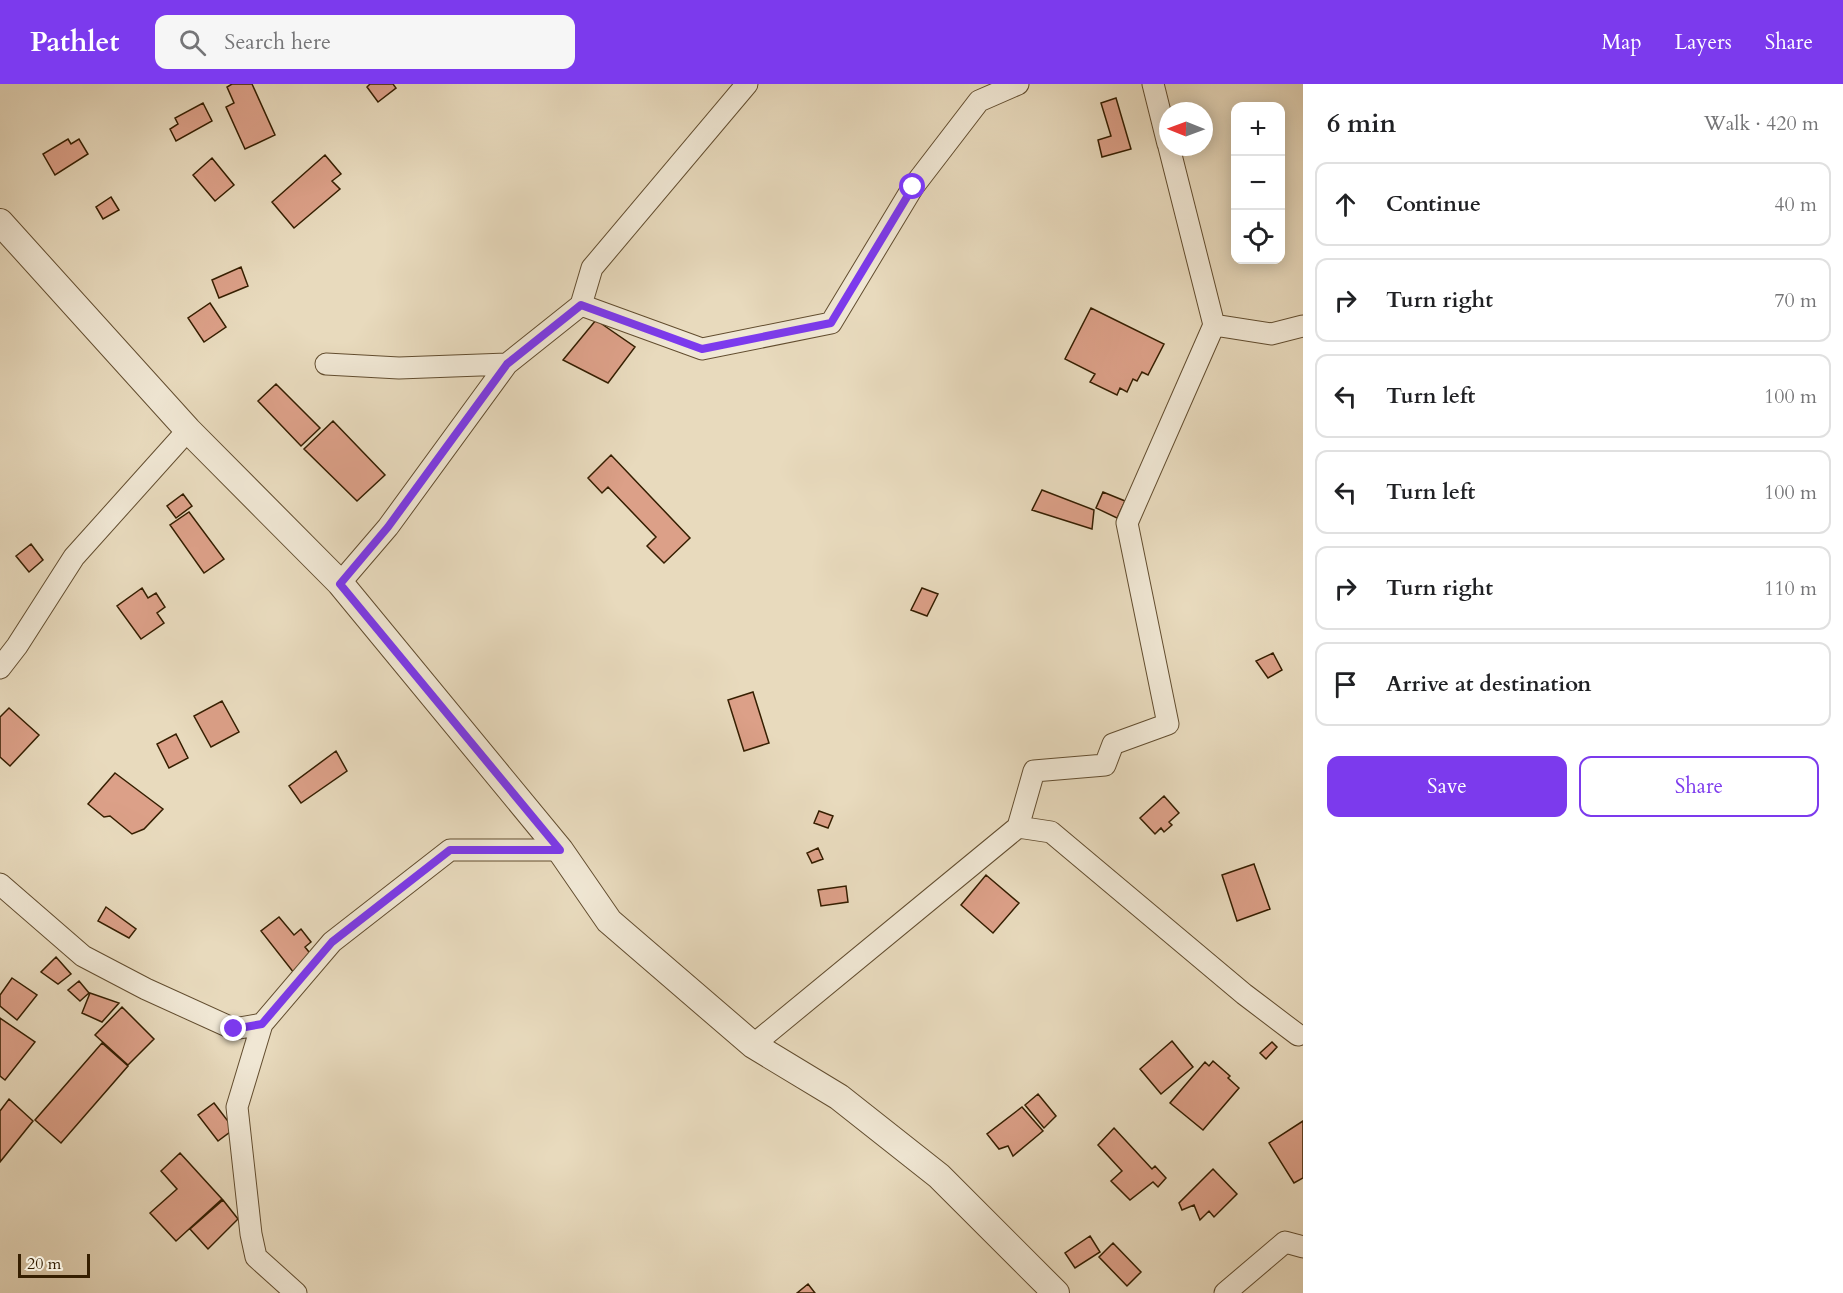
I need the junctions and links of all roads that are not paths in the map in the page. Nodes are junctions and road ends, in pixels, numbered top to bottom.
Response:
1 (747, 84) edge
2 (1018, 84) edge
3 (1153, 84) edge
4 (1159, 108) edge
5 (1171, 156) edge
6 (0, 222) edge
7 (581, 305) junction
8 (1214, 324) junction
9 (1303, 326) edge
10 (326, 364) dead end
11 (507, 364) junction
12 (188, 430) junction
13 (340, 584) junction
14 (0, 668) edge
15 (1018, 827) junction
16 (560, 850) junction
17 (0, 884) edge
18 (262, 1024) junction
19 (1298, 1035) dead end
20 (753, 1045) junction
21 (1303, 1247) edge
22 (296, 1293) edge
23 (1056, 1293) edge
24 (1225, 1293) edge

1 - 7 street
2 - 7 street
3 - 4 street
5 - 8 street
6 - 12 street
7 - 11 street
8 - 9 street
8 - 15 street
10 - 11 street
11 - 13 street
12 - 13 street
12 - 14 street
13 - 16 street
15 - 19 street
15 - 20 street
16 - 18 street
16 - 20 street
17 - 18 street
18 - 22 street
20 - 23 street
21 - 24 street

